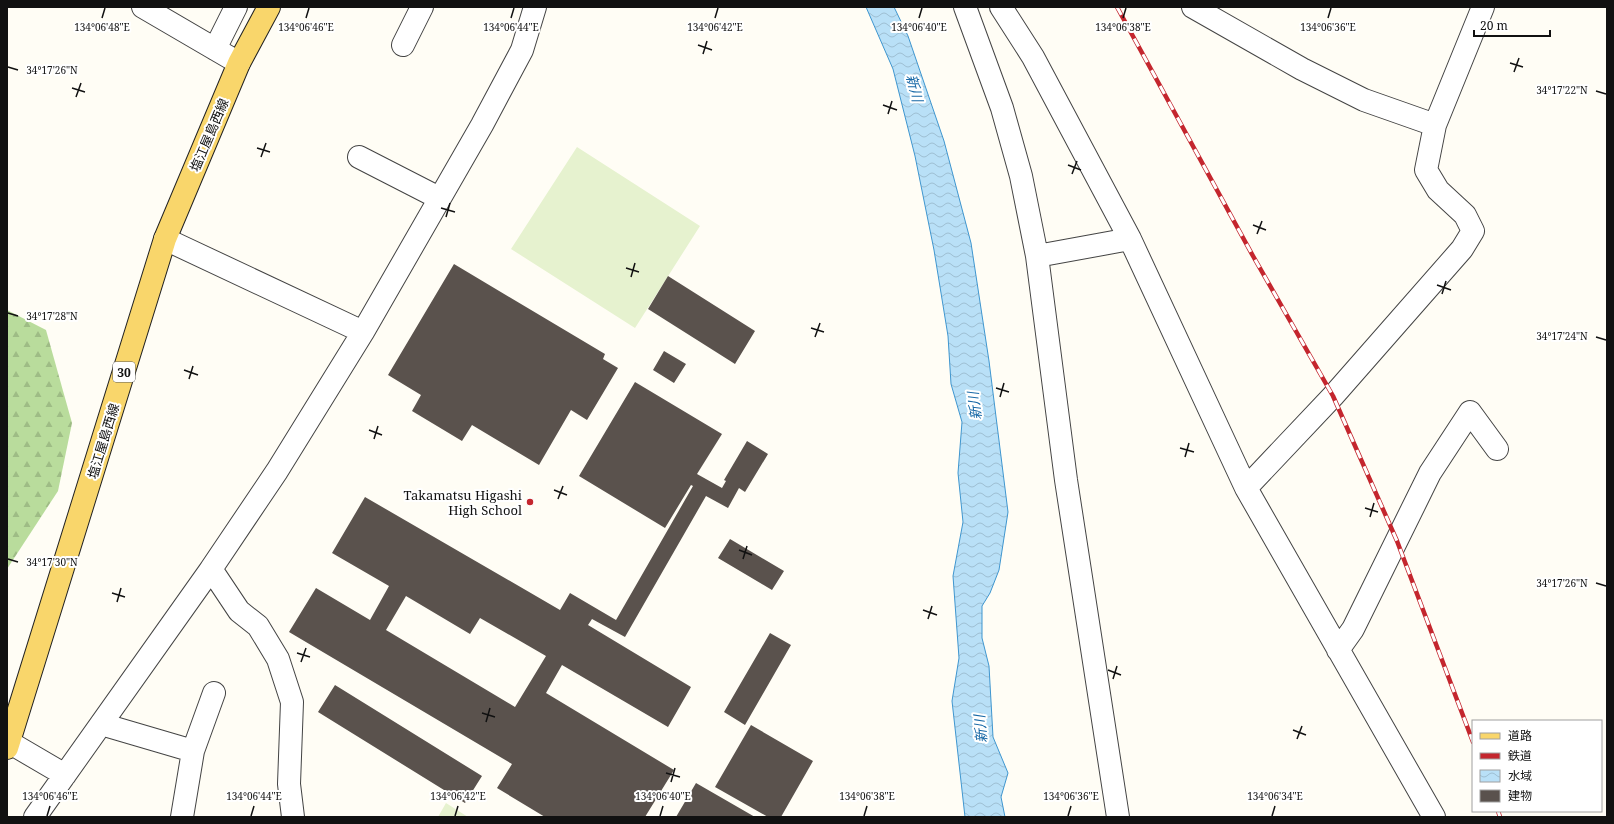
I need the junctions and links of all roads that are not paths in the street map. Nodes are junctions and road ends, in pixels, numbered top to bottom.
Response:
1 (143, 7) edge
2 (236, 7) edge
3 (269, 7) edge
4 (422, 7) edge
5 (535, 7) edge
6 (965, 7) edge
7 (1001, 7) edge
8 (1193, 7) edge
9 (1483, 7) edge
10 (403, 45) dead end
11 (215, 49) junction
12 (239, 63) junction
13 (1435, 125) junction
14 (359, 157) dead end
15 (439, 198) junction
16 (166, 239) junction
17 (1130, 239) junction
18 (1037, 256) junction
19 (363, 332) junction
20 (1497, 448) dead end
21 (1246, 488) junction
22 (211, 569) junction
23 (1338, 650) junction
24 (214, 693) dead end
25 (101, 724) junction
26 (8, 744) edge
27 (193, 751) junction
28 (65, 775) junction
29 (38, 816) edge
30 (182, 817) edge
31 (293, 817) edge
32 (1118, 817) edge
33 (1434, 817) edge

1 - 11 street
2 - 11 street
3 - 12 main road, 塩江屋島西線 / 30
4 - 10 street
5 - 15 street
6 - 18 street
7 - 17 street
8 - 13 street
9 - 13 street
11 - 12 street
12 - 16 main road, 塩江屋島西線 / 30
13 - 21 street
14 - 15 street
15 - 19 street
16 - 19 street
16 - 26 main road, 塩江屋島西線 / 30
17 - 18 street
17 - 21 street
18 - 32 street
19 - 22 street
20 - 23 street
21 - 23 street
22 - 25 street
22 - 31 street
23 - 33 street
24 - 27 street
25 - 27 street
25 - 28 street
26 - 28 street
27 - 30 street
28 - 29 street

